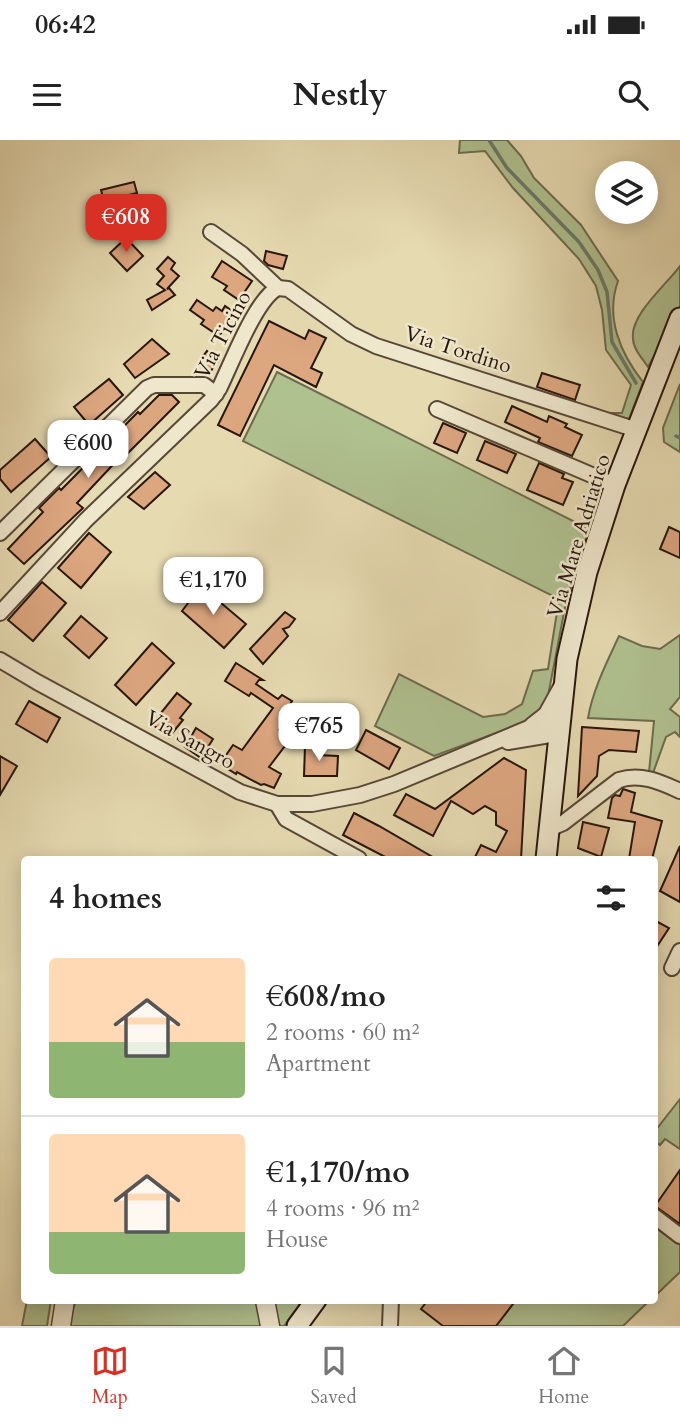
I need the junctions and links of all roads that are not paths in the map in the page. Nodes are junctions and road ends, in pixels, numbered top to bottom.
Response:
1 (211, 232) dead end
2 (278, 288) junction
3 (680, 318) edge
4 (216, 394) junction
5 (437, 410) dead end
6 (637, 430) junction
7 (615, 485) junction
8 (0, 533) edge
9 (0, 613) edge
10 (0, 660) edge
11 (565, 678) junction
12 (560, 724) junction
13 (529, 733) junction
14 (555, 770) junction
15 (680, 791) edge
16 (277, 804) junction
17 (549, 829) junction
18 (354, 856) edge
19 (545, 856) edge
20 (680, 951) edge
21 (672, 968) dead end
22 (658, 1219) edge
23 (680, 1237) edge
24 (64, 1304) edge
25 (266, 1304) edge
26 (313, 1304) edge
27 (391, 1304) edge
28 (61, 1326) edge
29 (270, 1326) edge
30 (297, 1326) edge
31 (390, 1326) edge

1 - 2 street, Via Tordino
2 - 4 street, Via Ticino
2 - 6 street, Via Tordino
3 - 6 main road, Via Mare Adriatico
4 - 8 street
4 - 9 street, Via Ticino
5 - 7 street
6 - 7 main road, Via Mare Adriatico
7 - 11 main road, Via Mare Adriatico
10 - 16 street, Via Sangro
11 - 12 main road, Via Mare Adriatico
11 - 13 street, Via Sangro
12 - 13 street, Via Sangro
12 - 14 main road, Via Mare Adriatico
13 - 14 street
13 - 16 street, Via Sangro
14 - 17 main road, Via Mare Adriatico
15 - 17 street
16 - 18 street
17 - 19 main road, Via Mare Adriatico
20 - 21 street
22 - 23 street
24 - 28 street
25 - 29 street
26 - 30 main road
27 - 31 street

